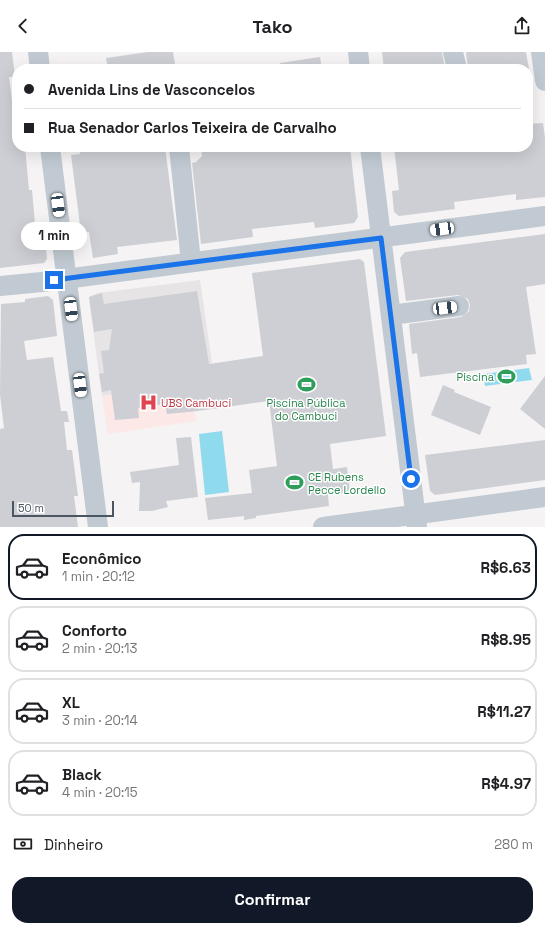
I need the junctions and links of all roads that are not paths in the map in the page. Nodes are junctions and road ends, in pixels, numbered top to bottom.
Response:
1 (38, 52) edge
2 (358, 52) edge
3 (453, 52) edge
4 (541, 52) edge
5 (39, 64) edge
6 (359, 64) edge
7 (455, 64) edge
8 (545, 81) edge
9 (51, 152) edge
10 (180, 152) edge
11 (371, 152) edge
12 (545, 216) edge
13 (381, 238) junction
14 (191, 262) junction
15 (67, 278) junction
16 (0, 286) edge
17 (459, 306) dead end
18 (391, 315) junction
19 (545, 500) edge
20 (417, 521) edge
21 (98, 527) edge
22 (323, 527) edge

1 - 5 street
2 - 6 street
3 - 7 street
4 - 8 street
9 - 15 street
10 - 14 street
11 - 13 street
12 - 13 street
13 - 14 street
13 - 18 street
14 - 15 street
15 - 16 street
15 - 21 street
17 - 18 street
18 - 20 street
19 - 20 street
20 - 22 street

